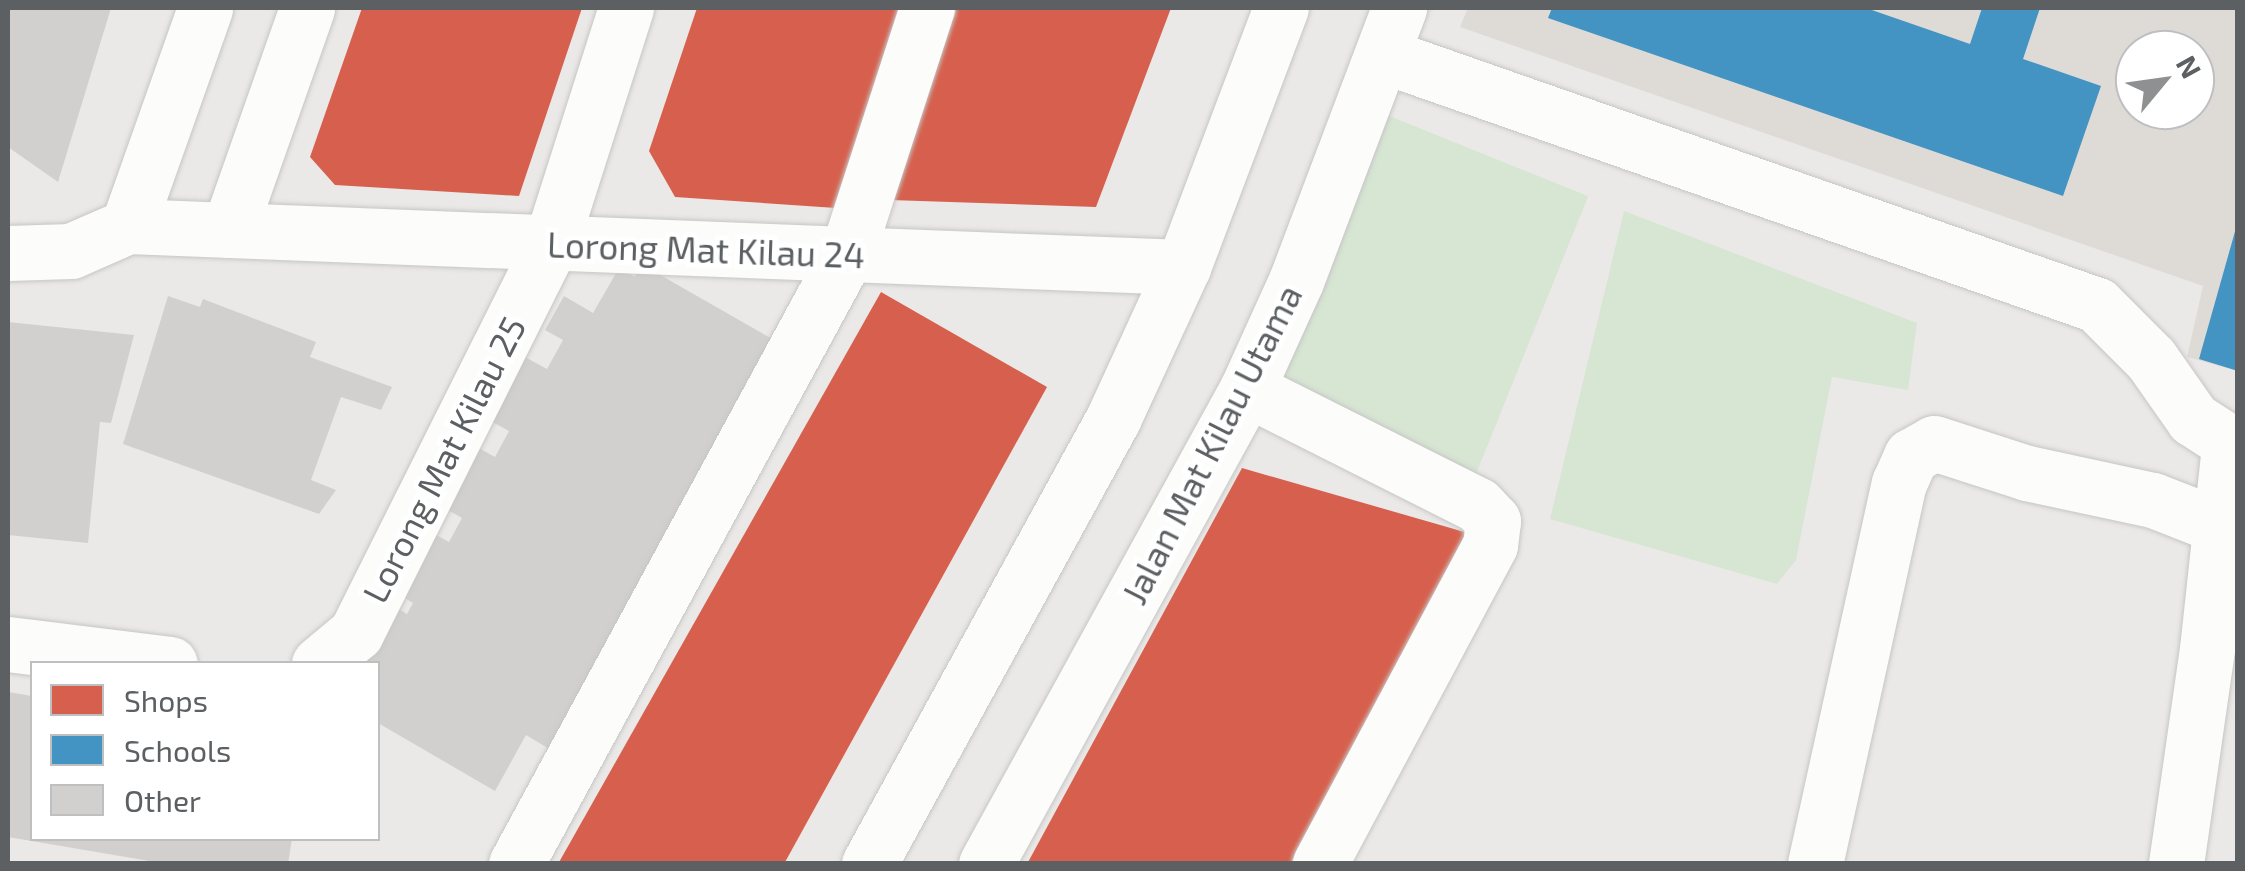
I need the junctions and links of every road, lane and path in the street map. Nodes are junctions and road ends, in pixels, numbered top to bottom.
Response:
1 (204, 8) edge
2 (307, 8) edge
3 (626, 8) edge
4 (927, 8) edge
5 (1281, 8) edge
6 (1390, 31) edge
7 (128, 226) junction
8 (229, 230) junction
9 (551, 243) junction
10 (8, 253) edge
11 (847, 254) junction
12 (1182, 267) junction
13 (1247, 389) junction
14 (2233, 447) edge
15 (2217, 525) junction
16 (8, 644) edge
17 (146, 661) edge
18 (323, 661) edge
19 (516, 864) edge
20 (869, 864) edge
21 (986, 864) edge
22 (1320, 864) edge
23 (1815, 864) edge
24 (2176, 864) edge

1 - 7 street
2 - 8 street
3 - 9 street, Lorong Mat Kilau 25
4 - 11 street
5 - 12 street
6 - 13 street, Jalan Mat Kilau Utama
6 - 14 street
7 - 8 street, Lorong Mat Kilau 24
7 - 10 street
8 - 9 street, Lorong Mat Kilau 24
9 - 11 street, Lorong Mat Kilau 24
9 - 18 street, Lorong Mat Kilau 25
11 - 12 street, Lorong Mat Kilau 24
11 - 19 street
12 - 20 street
13 - 21 street, Jalan Mat Kilau Utama
13 - 22 street
14 - 15 street
15 - 23 street
15 - 24 street
16 - 17 street

